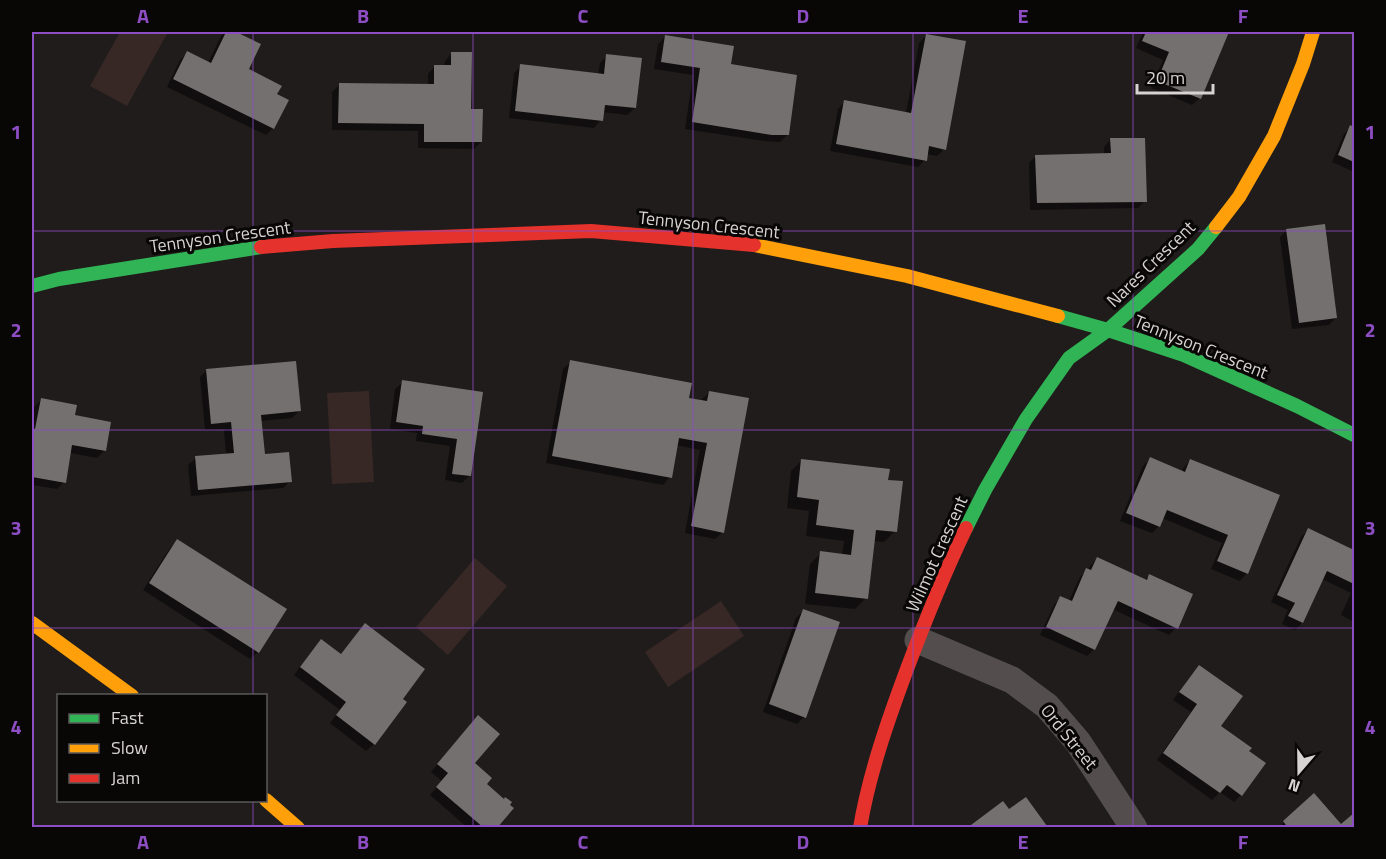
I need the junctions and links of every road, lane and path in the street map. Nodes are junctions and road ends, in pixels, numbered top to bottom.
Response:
1 (1313, 32) edge
2 (32, 271) edge
3 (59, 279) junction
4 (32, 286) edge
5 (1108, 330) junction
6 (1354, 435) edge
7 (32, 623) edge
8 (918, 640) junction
9 (129, 694) edge
10 (267, 801) edge
11 (298, 828) edge
12 (860, 828) edge
13 (1134, 828) edge

1 - 5 street, Nares Crescent
2 - 3 street
3 - 4 street, Tennyson Crescent
3 - 5 street, Tennyson Crescent
5 - 6 street, Tennyson Crescent
5 - 8 street, Wilmot Crescent
7 - 9 street
8 - 12 street, Wilmot Crescent
8 - 13 street, Ord Street
10 - 11 street

